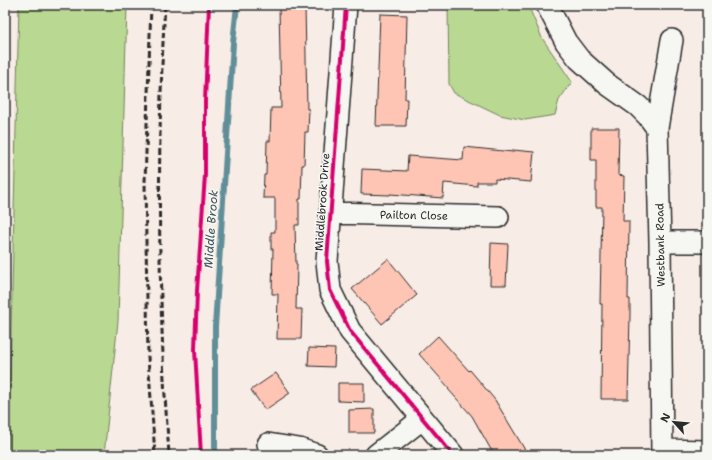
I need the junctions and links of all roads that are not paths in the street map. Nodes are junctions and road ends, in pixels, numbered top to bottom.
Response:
1 (346, 5) edge
2 (547, 5) edge
3 (672, 40) dead end
4 (657, 128) junction
5 (330, 213) junction
6 (498, 217) dead end
7 (660, 242) junction
8 (707, 242) edge
9 (422, 419) junction
10 (268, 444) dead end
11 (307, 445) edge
12 (707, 451) edge
13 (662, 453) edge
14 (376, 455) edge
15 (452, 455) edge

1 - 5 street, Middlebrook Drive
2 - 4 street
3 - 4 street, Westbank Road
4 - 7 street, Westbank Road
5 - 6 street, Pailton Close
5 - 9 street, Middlebrook Drive
7 - 8 street
7 - 13 street, Westbank Road
9 - 14 street
9 - 15 street, Middlebrook Drive
10 - 11 street
12 - 13 street

